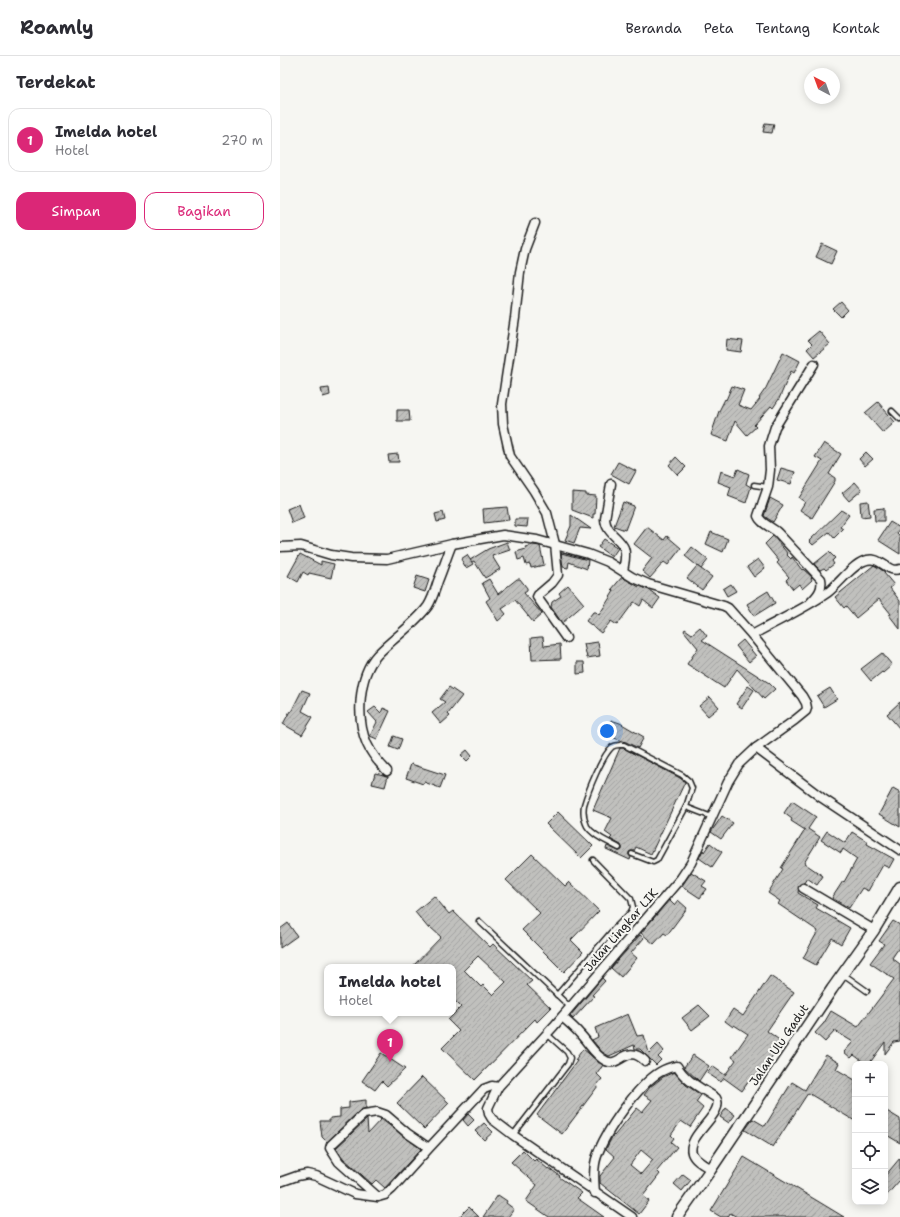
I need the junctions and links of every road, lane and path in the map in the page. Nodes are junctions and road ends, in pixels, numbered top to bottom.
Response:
1 (535, 223) dead end
2 (814, 364) dead end
3 (892, 411) dead end
4 (900, 419) edge
5 (611, 484) dead end
6 (754, 485) dead end
7 (768, 487) junction
8 (452, 544) junction
9 (555, 544) junction
10 (280, 547) edge
11 (900, 569) edge
12 (623, 571) junction
13 (811, 602) junction
14 (752, 635) junction
15 (566, 638) dead end
16 (756, 748) junction
17 (387, 772) dead end
18 (686, 807) junction
19 (712, 817) junction
20 (620, 848) dead end
21 (900, 850) edge
22 (632, 854) dead end
23 (593, 860) dead end
24 (900, 887) edge
25 (803, 888) dead end
26 (479, 921) dead end
27 (874, 930) junction
28 (843, 974) junction
29 (866, 990) dead end
30 (557, 995) junction
31 (570, 1007) junction
32 (562, 1017) junction
33 (547, 1034) junction
34 (645, 1061) dead end
35 (498, 1087) junction
36 (513, 1135) junction
37 (428, 1148) junction
38 (711, 1169) junction
39 (280, 1182) edge
40 (595, 1192) junction
41 (378, 1197) junction
42 (632, 1217) edge
43 (677, 1217) edge

1 - 9 street
2 - 7 street
3 - 4 lane
5 - 12 street
6 - 7 lane
7 - 13 street
8 - 9 street
8 - 10 street
8 - 17 street
9 - 12 street
9 - 15 street
11 - 13 street
12 - 14 street
13 - 14 street
14 - 16 street, Jalan Lingkar LIK
16 - 19 street, Jalan Lingkar LIK
16 - 21 street
18 - 19 lane
18 - 20 lane
18 - 22 lane
19 - 31 street, Jalan Lingkar LIK
23 - 30 lane
24 - 27 street, Jalan Ulu Gadut
25 - 27 street
26 - 30 lane
27 - 28 street, Jalan Ulu Gadut
28 - 29 lane
28 - 38 street, Jalan Ulu Gadut
30 - 31 lane
31 - 32 street, Jalan Lingkar LIK
32 - 33 street, Jalan Lingkar LIK
32 - 34 street
33 - 35 street, Jalan Lingkar LIK
33 - 36 lane
35 - 36 street, Jalan Lingkar LIK
35 - 37 street
36 - 40 street, Jalan Lingkar LIK
37 - 41 street
37 - 41 street
38 - 40 street
38 - 43 street, Jalan Ulu Gadut
39 - 41 street
40 - 42 street, Jalan Lingkar LIK

